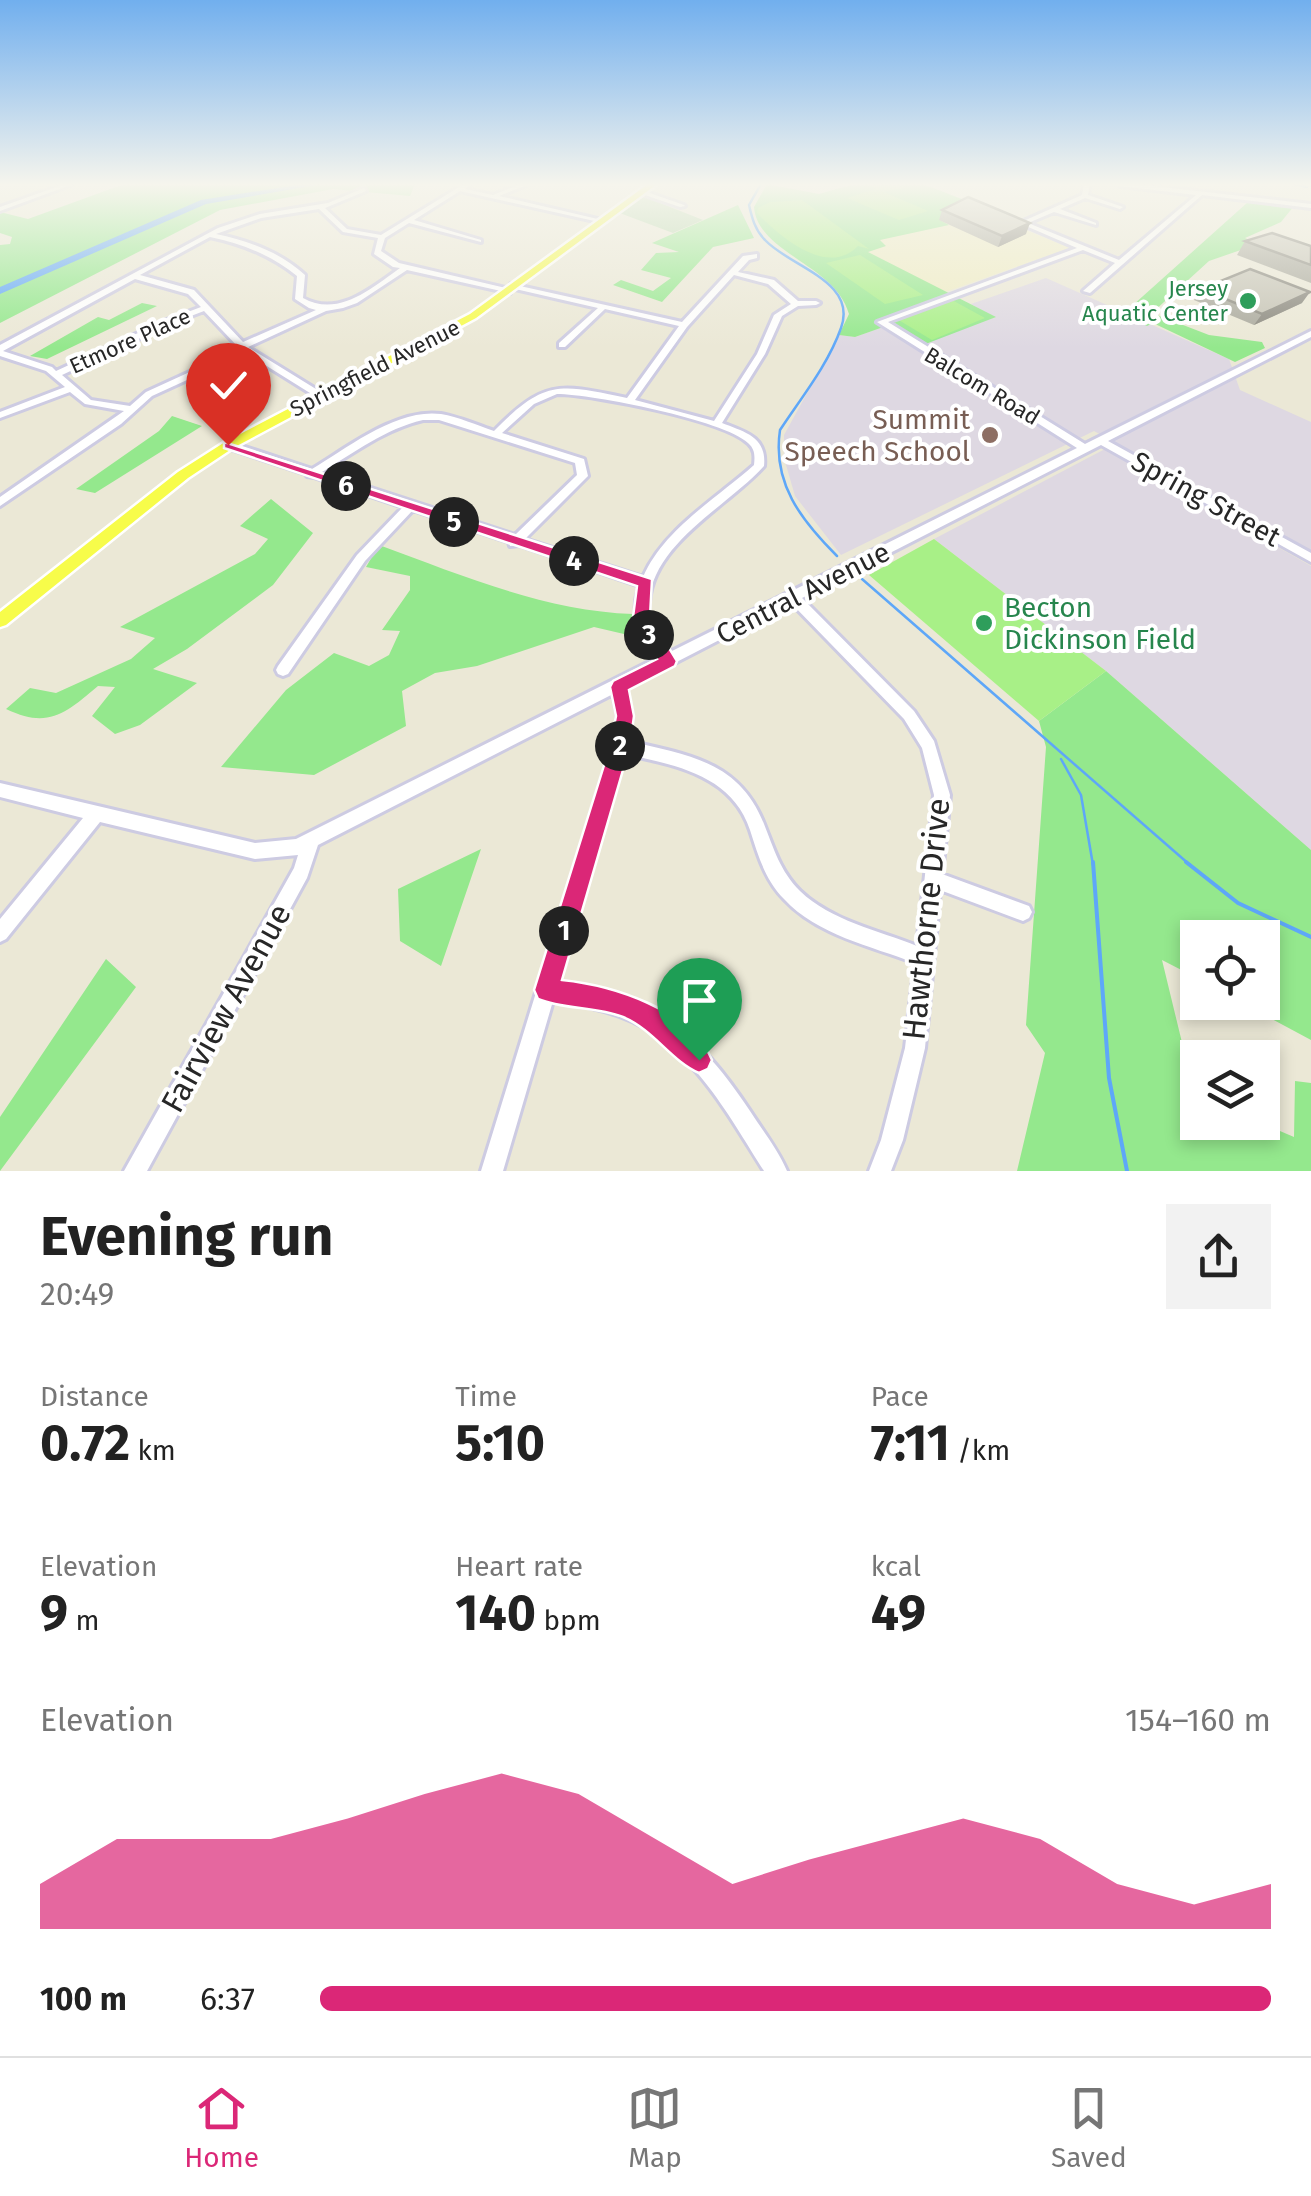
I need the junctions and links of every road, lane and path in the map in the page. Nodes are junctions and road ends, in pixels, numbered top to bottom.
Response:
1 (201, 239) edge
2 (222, 239) edge
3 (381, 239) edge
4 (471, 239) edge
5 (575, 239) edge
6 (1058, 239) edge
7 (1147, 239) edge
8 (479, 241) dead end
9 (1083, 248) junction
10 (754, 256) dead end
11 (1120, 262) junction
12 (405, 268) junction
13 (734, 273) junction
14 (133, 276) junction
15 (511, 288) junction
16 (1087, 290) dead end
17 (816, 303) dead end
18 (796, 304) junction
19 (204, 308) junction
20 (328, 308) junction
21 (602, 308) junction
22 (684, 325) junction
23 (1311, 334) edge
24 (562, 345) dead end
25 (244, 348) junction
26 (0, 351) edge
27 (56, 374) junction
28 (72, 388) junction
29 (321, 396) junction
30 (629, 402) junction
31 (130, 410) junction
32 (0, 415) edge
33 (716, 425) junction
34 (496, 434) junction
35 (1102, 441) junction
36 (228, 445) junction
37 (1086, 449) junction
38 (311, 474) junction
39 (0, 502) edge
40 (409, 507) junction
41 (514, 542) junction
42 (1311, 558) edge
43 (646, 583) junction
44 (794, 597) junction
45 (0, 621) edge
46 (668, 661) junction
47 (282, 670) dead end
48 (619, 687) junction
49 (620, 746) junction
50 (0, 790) edge
51 (98, 812) junction
52 (311, 842) junction
53 (933, 879) junction
54 (1023, 912) dead end
55 (0, 933) edge
56 (924, 958) junction
57 (546, 990) junction
58 (135, 1171) edge
59 (492, 1171) edge
60 (776, 1171) edge
61 (880, 1171) edge

1 - 14 street
2 - 20 street
3 - 12 street
4 - 8 street
5 - 15 main road, Springfield Avenue
6 - 9 street
7 - 11 street
9 - 11 street
9 - 37 street, Balcom Road
10 - 13 street
11 - 16 street
12 - 15 street
12 - 20 street
13 - 18 street
13 - 22 street
14 - 19 street
14 - 26 street
15 - 21 street
15 - 29 main road, Springfield Avenue
17 - 18 street
18 - 33 street
19 - 25 street
19 - 27 street, Etmore Place
20 - 25 street
21 - 22 street
21 - 24 street
22 - 30 street
23 - 35 street, Central Avenue
25 - 29 street
25 - 31 street
26 - 27 street
27 - 28 street
28 - 31 street
28 - 32 street
29 - 36 main road, Springfield Avenue
30 - 33 street
30 - 34 street
31 - 39 street
33 - 43 street
34 - 38 street
34 - 41 street
35 - 37 street, Central Avenue
35 - 42 street, Spring Street
36 - 38 street
36 - 45 main road, Springfield Avenue
37 - 44 street, Central Avenue
38 - 40 street
40 - 41 street
40 - 47 street
41 - 43 street
43 - 46 street
44 - 46 street, Central Avenue
44 - 53 street, Hawthorne Drive
46 - 48 street, Central Avenue
48 - 49 street
48 - 52 street, Central Avenue
49 - 56 street
49 - 57 street
50 - 51 street, Central Avenue
51 - 52 street, Central Avenue
51 - 55 street
52 - 58 street, Fairview Avenue
53 - 54 street
53 - 56 street, Hawthorne Drive
56 - 61 street, Hawthorne Drive
57 - 59 street
57 - 60 street

